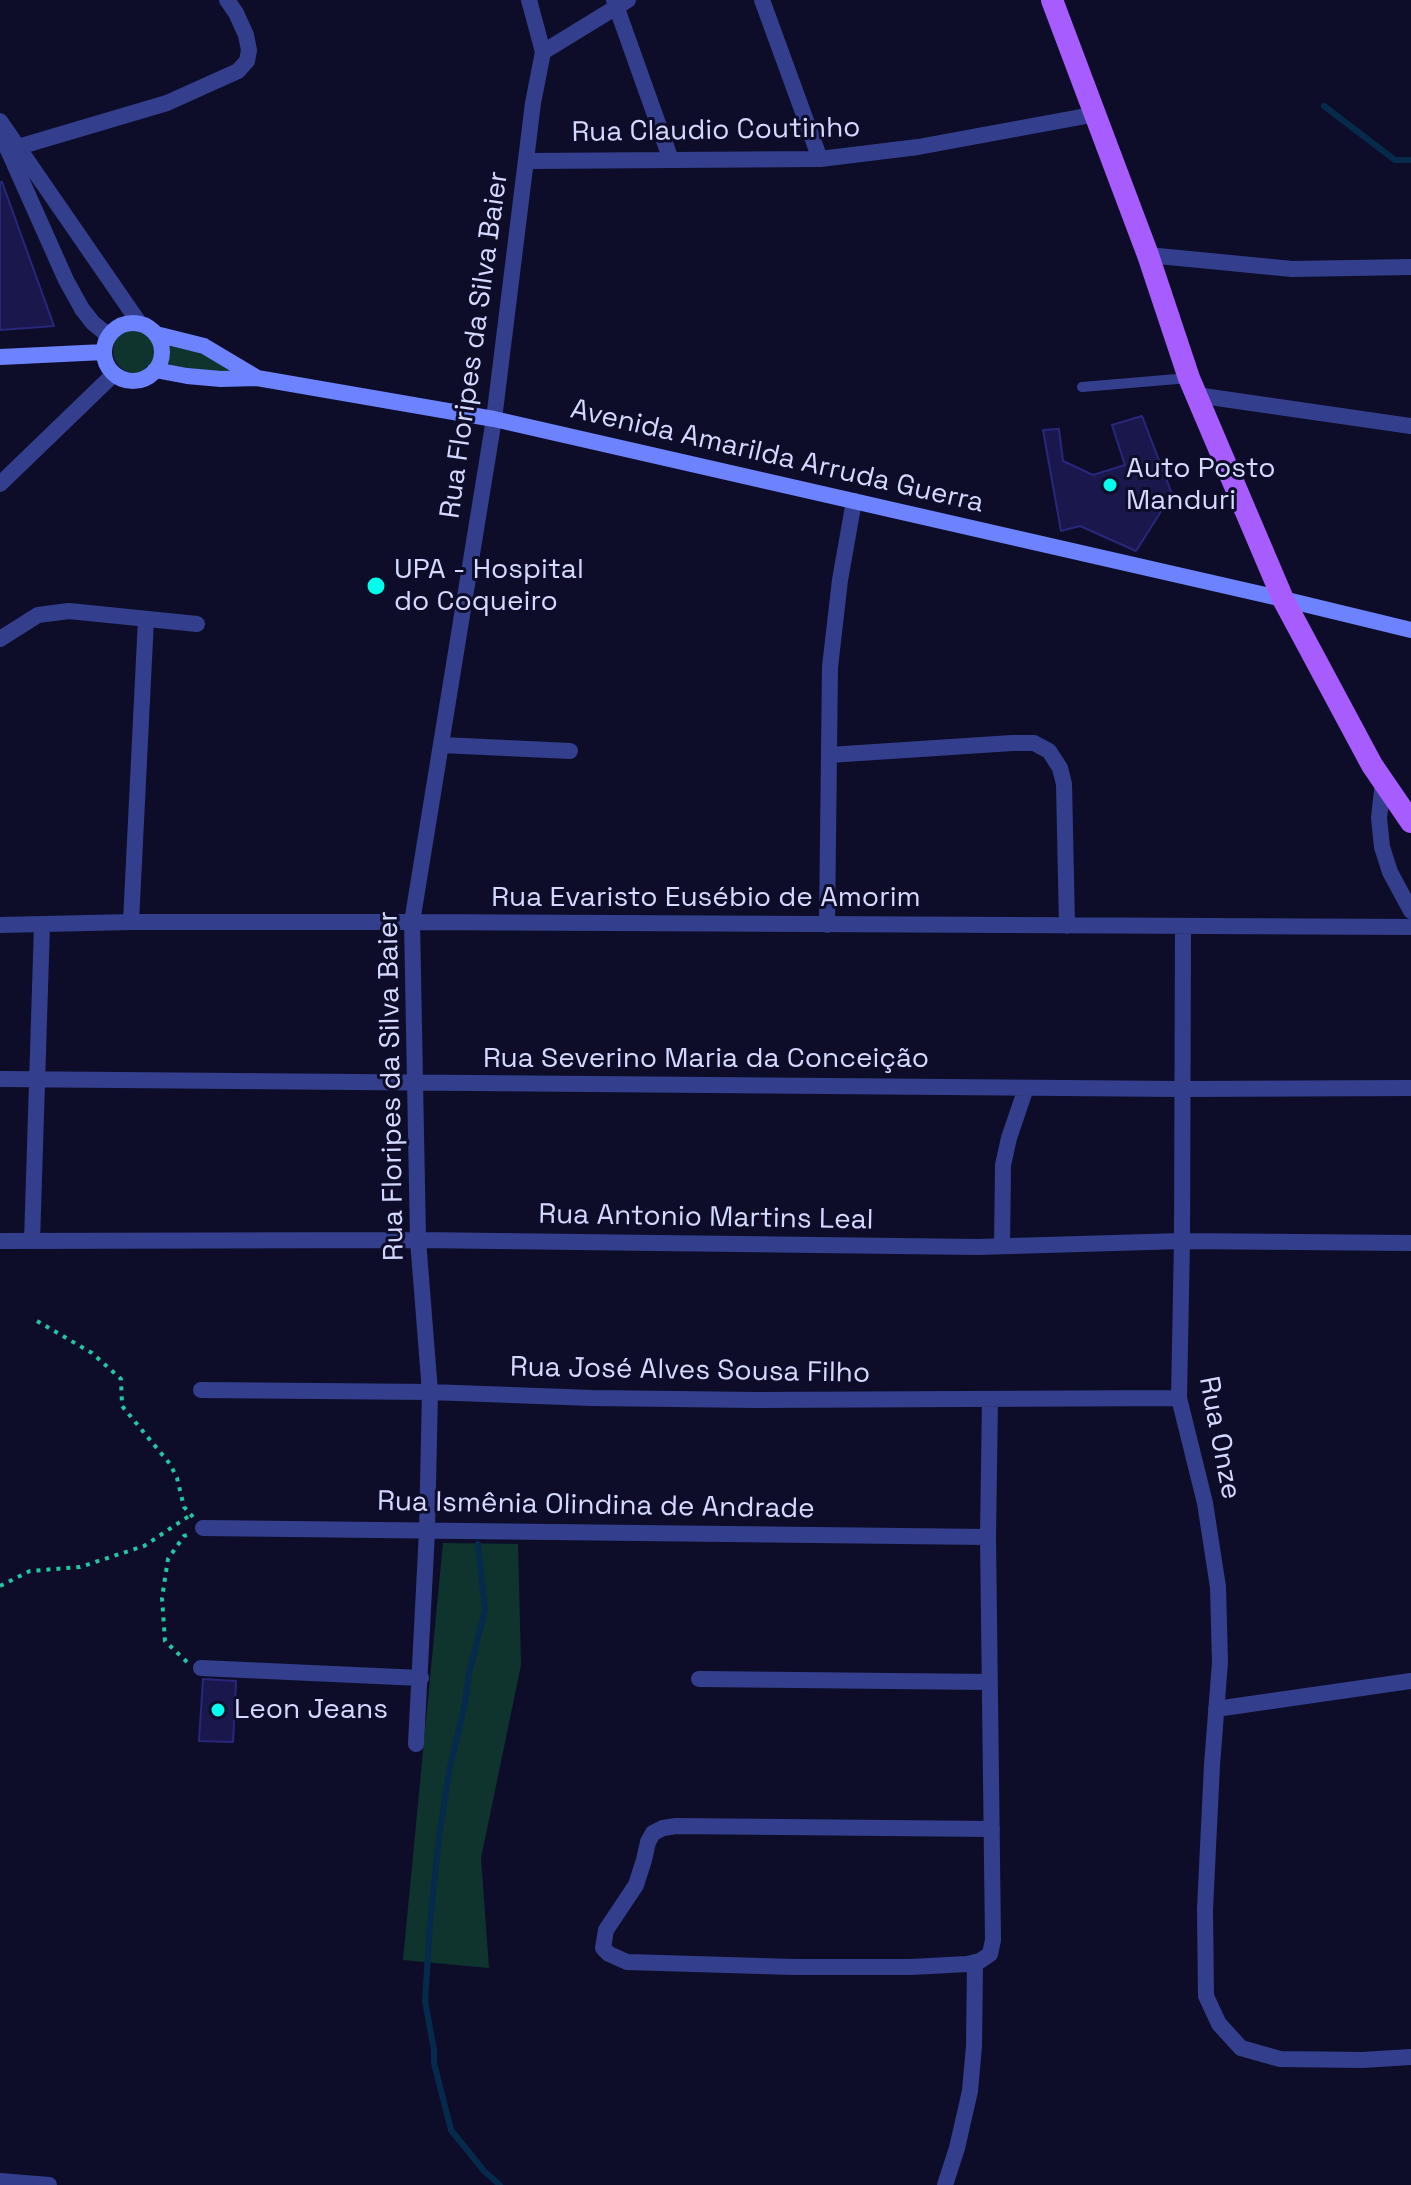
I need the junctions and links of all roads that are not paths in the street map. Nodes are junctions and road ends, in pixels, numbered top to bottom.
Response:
1 (227, 0) edge
2 (529, 0) edge
3 (762, 0) edge
4 (1052, 0) edge
5 (619, 2) edge
6 (543, 52) junction
7 (1097, 114) junction
8 (1, 123) edge
9 (13, 149) junction
10 (820, 159) junction
11 (671, 160) junction
12 (526, 161) junction
13 (1148, 255) junction
14 (1411, 267) edge
15 (140, 324) junction
16 (156, 334) junction
17 (109, 336) junction
18 (104, 352) junction
19 (0, 357) edge
20 (155, 370) junction
21 (114, 374) junction
22 (257, 378) junction
23 (1192, 386) junction
24 (1082, 387) dead end
25 (494, 419) junction
26 (1411, 426) edge
27 (0, 484) edge
28 (854, 501) junction
29 (1283, 599) junction
30 (146, 619) junction
31 (197, 624) dead end
32 (1411, 630) edge
33 (0, 639) edge
34 (442, 745) junction
35 (570, 751) dead end
36 (829, 755) junction
37 (1383, 781) junction
38 (1411, 822) edge
39 (1411, 911) edge
40 (131, 922) junction
41 (412, 922) junction
42 (0, 925) edge
43 (42, 925) junction
44 (827, 925) junction
45 (1067, 926) junction
46 (1183, 927) junction
47 (1411, 927) edge
48 (0, 1079) edge
49 (38, 1081) junction
50 (416, 1083) junction
51 (1026, 1088) junction
52 (1411, 1088) edge
53 (1181, 1089) junction
54 (418, 1240) junction
55 (0, 1241) edge
56 (32, 1241) junction
57 (1182, 1241) junction
58 (1411, 1243) edge
59 (1002, 1246) junction
60 (201, 1390) dead end
61 (430, 1392) junction
62 (1179, 1398) junction
63 (990, 1399) junction
64 (203, 1528) road end
65 (427, 1531) junction
66 (988, 1537) junction
67 (199, 1668) road end
68 (421, 1678) junction
69 (699, 1679) dead end
70 (1411, 1681) edge
71 (990, 1682) junction
72 (1216, 1709) junction
73 (416, 1744) dead end
74 (992, 1829) junction
75 (982, 1958) junction
76 (1411, 2057) edge
77 (0, 2181) edge
78 (49, 2185) edge
79 (945, 2185) edge

1 - 9 street
2 - 6 street
3 - 10 street
4 - 7 main road
5 - 6 street
5 - 11 street
6 - 12 street, Rua Floripes da Silva Baier
7 - 10 street, Rua Claudio Coutinho
7 - 13 main road
8 - 9 street
9 - 15 street
9 - 17 street
10 - 11 street, Rua Claudio Coutinho
11 - 12 street, Rua Claudio Coutinho
12 - 25 street, Rua Floripes da Silva Baier
13 - 14 street
13 - 23 main road
15 - 16 main road
15 - 17 main road
16 - 20 main road
16 - 22 main road
17 - 18 main road
18 - 19 main road
18 - 21 main road
20 - 21 main road
20 - 22 main road
21 - 27 street
22 - 25 main road, Avenida Amarilda Arruda Guerra
23 - 24 lane
23 - 26 street
23 - 29 main road
25 - 28 main road, Avenida Amarilda Arruda Guerra
25 - 34 street, Rua Floripes da Silva Baier
28 - 29 main road, Avenida Amarilda Arruda Guerra
28 - 36 street
29 - 32 main road, Avenida Amarilda Arruda Guerra
29 - 37 main road
30 - 31 street
30 - 33 street
30 - 40 street
34 - 35 street
34 - 41 street, Rua Floripes da Silva Baier
36 - 44 street
36 - 45 street
37 - 38 main road
37 - 39 street
40 - 41 street, Rua Evaristo Eusébio de Amorim
40 - 43 street, Rua Evaristo Eusébio de Amorim
41 - 44 street, Rua Evaristo Eusébio de Amorim
41 - 50 street, Rua Floripes da Silva Baier
42 - 43 street, Rua Evaristo Eusébio de Amorim
43 - 49 street
44 - 45 street, Rua Evaristo Eusébio de Amorim
45 - 46 street, Rua Evaristo Eusébio de Amorim
46 - 47 street, Rua Evaristo Eusébio de Amorim
46 - 53 street, Rua Onze
48 - 49 street, Rua Severino Maria da Conceição
49 - 50 street, Rua Severino Maria da Conceição
49 - 56 street
50 - 51 street, Rua Severino Maria da Conceição
50 - 54 street, Rua Floripes da Silva Baier
51 - 53 street, Rua Severino Maria da Conceição
51 - 59 street
52 - 53 street, Rua Severino Maria da Conceição
53 - 57 street, Rua Onze
54 - 56 street, Rua Antonio Martins Leal
54 - 59 street, Rua Antonio Martins Leal
54 - 61 street, Rua Floripes da Silva Baier
55 - 56 street, Rua Antonio Martins Leal
57 - 58 street, Rua Antonio Martins Leal
57 - 59 street, Rua Antonio Martins Leal
57 - 62 street, Rua Onze
60 - 61 street, Rua José Alves Sousa Filho
61 - 63 street, Rua José Alves Sousa Filho
61 - 65 street, Rua Floripes da Silva Baier
62 - 63 street, Rua José Alves Sousa Filho
62 - 72 street, Rua Onze
63 - 66 street
64 - 65 street, Rua Ismênia Olindina de Andrade
65 - 66 street, Rua Ismênia Olindina de Andrade
65 - 68 street, Rua Floripes da Silva Baier
66 - 71 street
67 - 68 street
68 - 73 street, Rua Floripes da Silva Baier
69 - 71 street
70 - 72 street
71 - 74 street
72 - 76 street, Rua Onze
74 - 75 street
74 - 75 street
75 - 79 street
77 - 78 street

